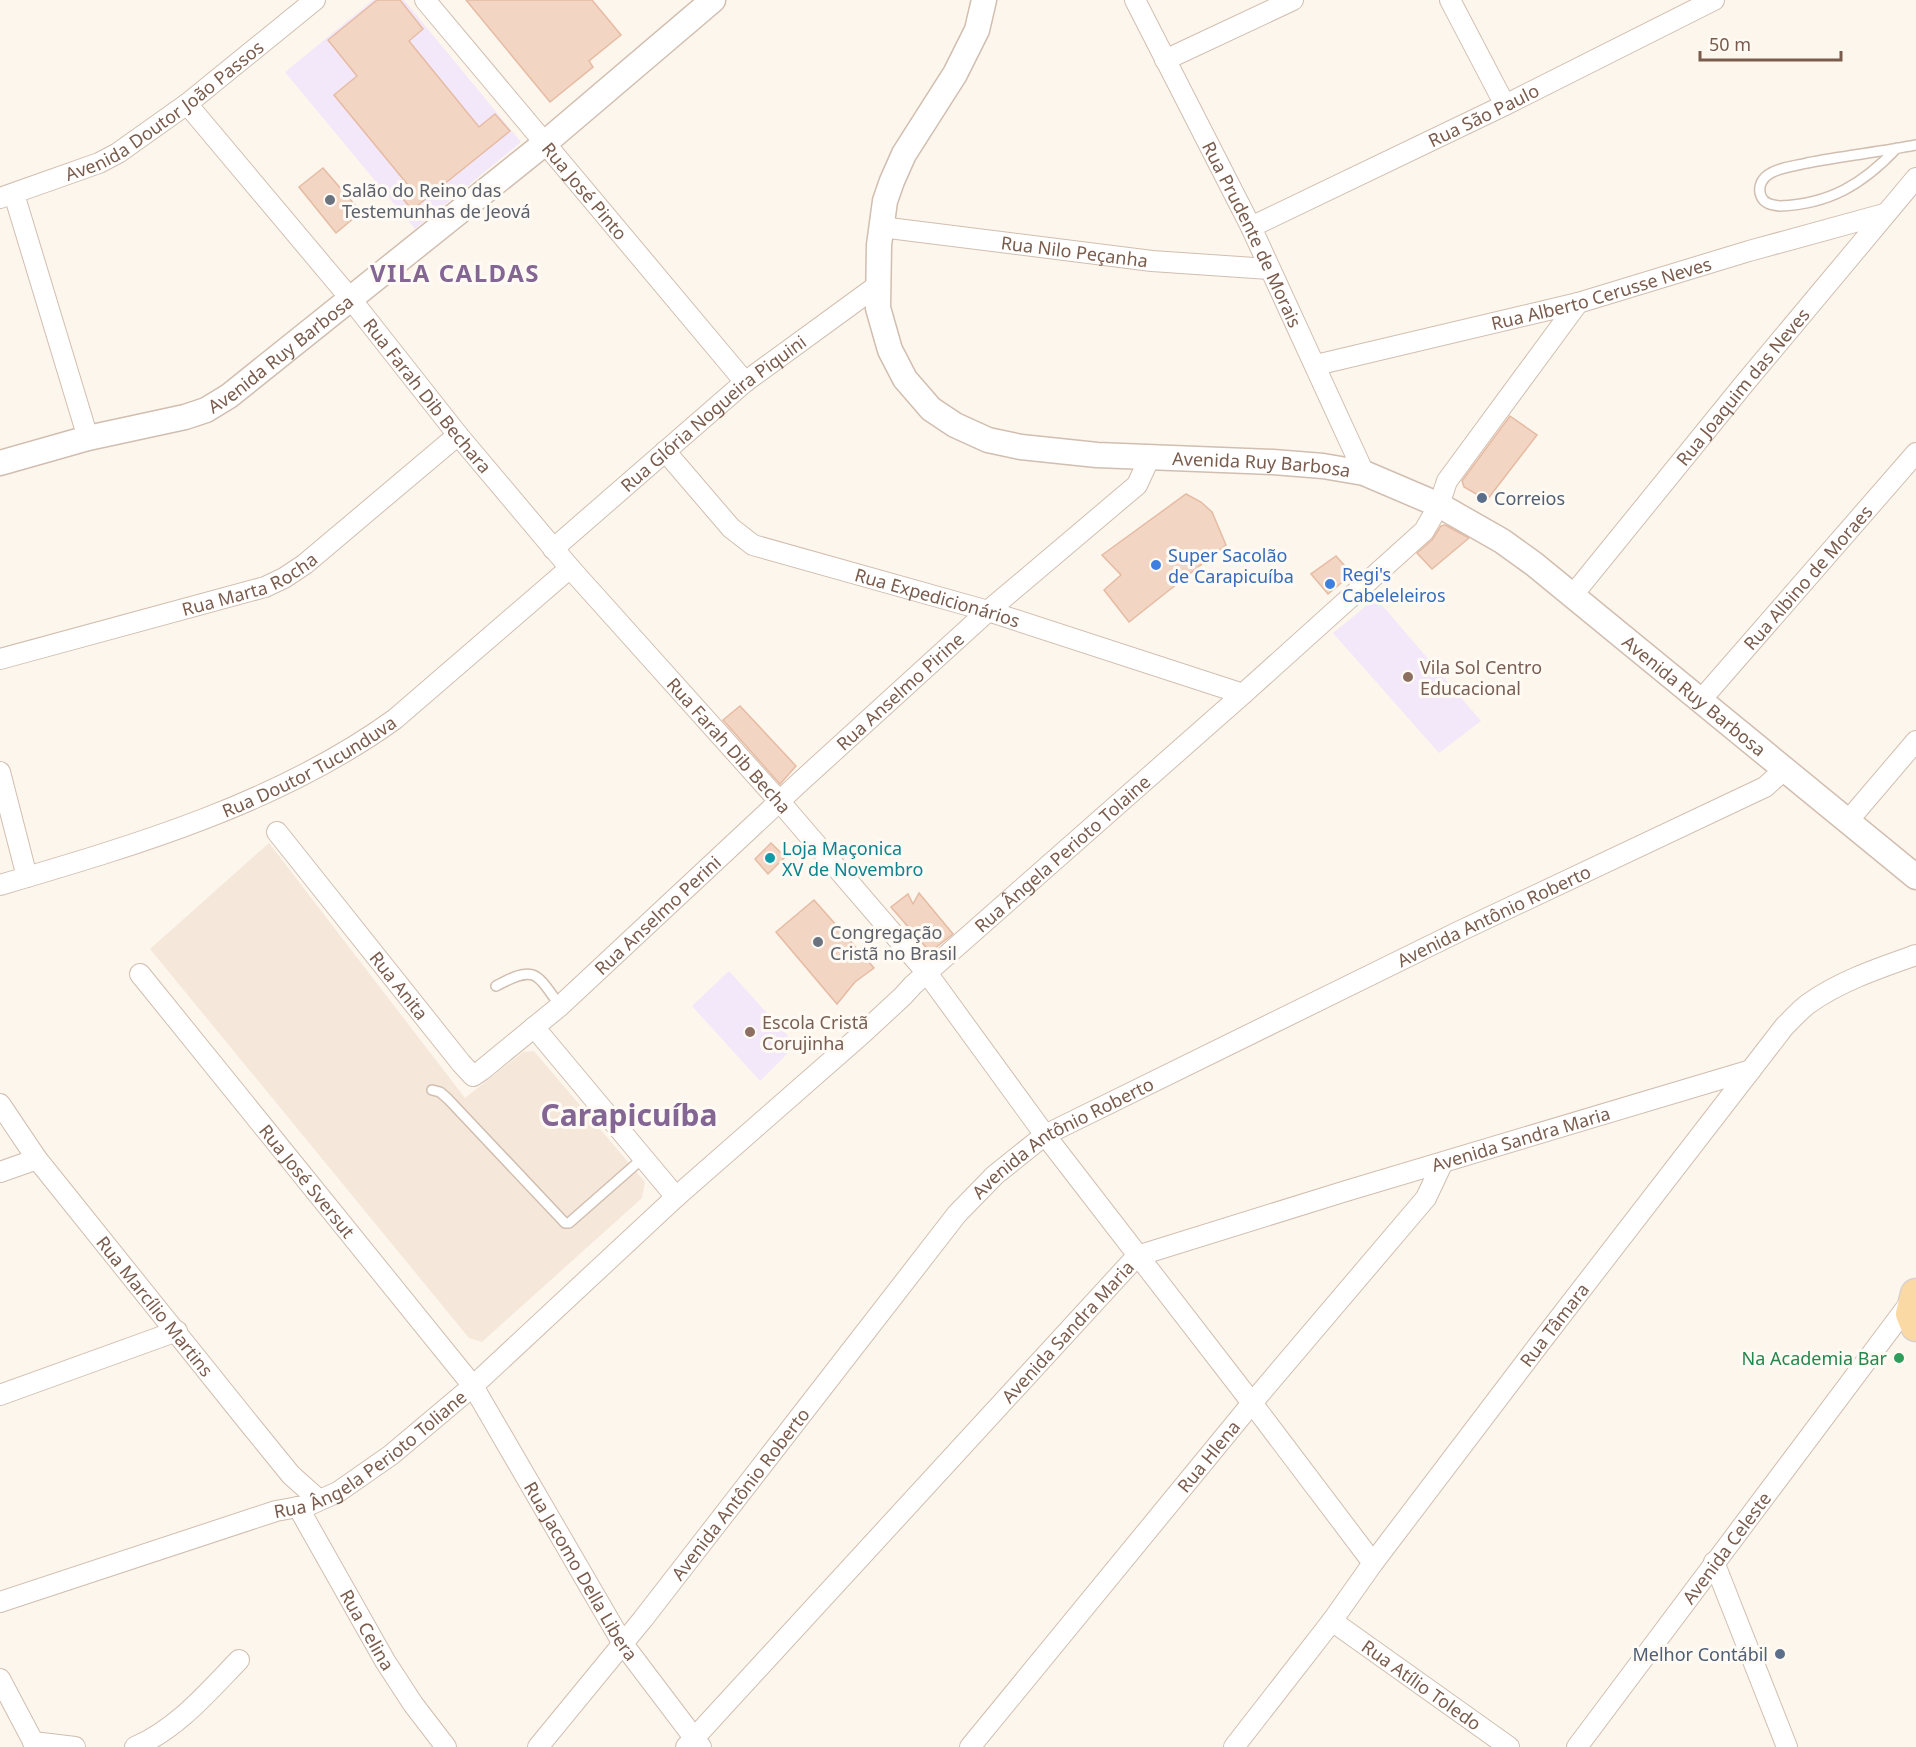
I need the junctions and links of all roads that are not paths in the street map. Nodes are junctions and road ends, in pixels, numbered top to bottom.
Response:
1 (315, 0) edge
2 (425, 0) edge
3 (712, 0) edge
4 (984, 0) edge
5 (1135, 0) edge
6 (1293, 0) edge
7 (1449, 0) edge
8 (1709, 1) edge
9 (1165, 60) junction
10 (187, 104) junction
11 (1506, 105) junction
12 (545, 142) junction
13 (1916, 145) edge
14 (1897, 148) junction
15 (1916, 178) edge
16 (7, 196) edge
17 (1884, 214) junction
18 (881, 227) junction
19 (1251, 227) junction
20 (1269, 269) junction
21 (878, 285) junction
22 (350, 298) junction
23 (1578, 303) junction
24 (1316, 365) junction
25 (745, 382) junction
26 (458, 435) junction
27 (88, 438) junction
28 (665, 451) junction
29 (1916, 453) edge
30 (1150, 457) junction
31 (0, 463) edge
32 (1364, 473) junction
33 (1439, 506) junction
34 (553, 549) junction
35 (570, 568) junction
36 (1572, 596) junction
37 (988, 611) junction
38 (0, 659) edge
39 (1243, 694) junction
40 (1700, 701) junction
41 (1916, 741) edge
42 (1784, 770) junction
43 (0, 772) edge
44 (780, 802) junction
45 (1846, 822) junction
46 (277, 832) dead end
47 (27, 877) junction
48 (1916, 877) edge
49 (0, 885) edge
50 (1916, 955) edge
51 (927, 973) junction
52 (140, 974) dead end
53 (496, 986) dead end
54 (561, 1006) junction
55 (534, 1027) junction
56 (1751, 1070) junction
57 (432, 1090) dead end
58 (0, 1104) edge
59 (1045, 1135) junction
60 (643, 1158) junction
61 (38, 1159) junction
62 (1442, 1164) junction
63 (0, 1172) edge
64 (676, 1197) junction
65 (1137, 1256) junction
66 (1916, 1295) edge
67 (1916, 1326) edge
68 (177, 1331) junction
69 (1916, 1336) edge
70 (1876, 1350) junction
71 (473, 1386) junction
72 (0, 1395) edge
73 (1252, 1403) junction
74 (319, 1500) junction
75 (298, 1507) junction
76 (1714, 1562) junction
77 (1373, 1563) junction
78 (0, 1602) edge
79 (1332, 1621) junction
80 (623, 1644) junction
81 (239, 1660) dead end
82 (0, 1679) edge
83 (34, 1744) edge
84 (693, 1744) edge
85 (75, 1747) edge
86 (135, 1747) edge
87 (446, 1747) edge
88 (537, 1747) edge
89 (970, 1747) edge
90 (1234, 1747) edge
91 (1509, 1747) edge
92 (1577, 1747) edge
93 (1787, 1747) edge

1 - 10 street, Avenida Doutor João Passos
2 - 12 street, Rua José Pinto
3 - 12 street, Avenida Ruy Barbosa
4 - 18 street, Avenida Ruy Barbosa
5 - 9 street, Rua Prudente de Morais
6 - 9 street
7 - 11 street
8 - 11 street, Rua São Paulo
9 - 19 street, Rua Prudente de Morais
10 - 16 street, Avenida Doutor João Passos
10 - 22 street, Rua Farah Dib Bechara
11 - 19 street, Rua São Paulo
12 - 22 street, Avenida Ruy Barbosa
12 - 25 street, Rua José Pinto
13 - 14 lane
14 - 14 lane
15 - 17 street, Rua Joaquim das Neves
16 - 27 street
17 - 23 street, Rua Alberto Cerusse Neves
17 - 36 street, Rua Joaquim das Neves
18 - 20 street, Rua Nilo Peçanha
18 - 21 street, Avenida Ruy Barbosa
19 - 20 street, Rua Prudente de Morais
20 - 24 street, Rua Prudente de Morais
21 - 25 street, Rua Glória Nogueira Piquini
21 - 30 street, Avenida Ruy Barbosa
22 - 26 street, Rua Farah Dib Bechara
22 - 27 street, Avenida Ruy Barbosa
23 - 24 street, Rua Alberto Cerusse Neves
23 - 33 street, Rua Ângela Perioto Tolaine
24 - 32 street, Rua Prudente de Morais
25 - 28 street, Rua Glória Nogueira Piquini
26 - 34 street, Rua Farah Dib Bechara
26 - 38 street, Rua Marta Rocha
27 - 31 street, Avenida Ruy Barbosa
28 - 34 street, Rua Glória Nogueira Piquini
28 - 37 street, Rua Expedicionários
29 - 40 street, Rua Albino de Moraes
30 - 32 street, Avenida Ruy Barbosa
30 - 37 street, Rua Anselmo Pirine
32 - 33 street, Avenida Ruy Barbosa
33 - 36 street, Avenida Ruy Barbosa
33 - 39 street, Rua Ângela Perioto Tolaine
34 - 35 street, Rua Farah Dib Becha
35 - 44 street, Rua Farah Dib Becha
35 - 47 street, Rua Doutor Tucunduva
36 - 40 street, Avenida Ruy Barbosa
37 - 39 street, Rua Expedicionários
37 - 44 street, Rua Anselmo Pirine
39 - 51 street, Rua Ângela Perioto Tolaine
40 - 42 street, Avenida Ruy Barbosa
41 - 45 street
42 - 45 street, Avenida Ruy Barbosa
42 - 59 street, Avenida Antônio Roberto
43 - 47 street
44 - 51 street, Rua Farah Dib Becha
44 - 54 street, Rua Anselmo Perini
45 - 48 street, Avenida Ruy Barbosa
46 - 55 street, Rua Anita
47 - 49 street, Rua Doutor Tucunduva
50 - 56 street, Rua Tâmara
51 - 59 street, Rua Farah Dib Becha
51 - 64 street, Rua Ângela Perioto Tolaine
52 - 71 street, Rua José Sversut
53 - 54 lane
54 - 55 street, Rua Anselmo Perini
55 - 60 street
56 - 62 street, Avenida Sandra Maria
56 - 77 street, Rua Tâmara
57 - 60 lane
58 - 61 street, Rua Marcílio Martins
59 - 65 street, Rua Farah Dib Becha
59 - 80 street, Avenida Antônio Roberto
60 - 64 street
61 - 63 street
61 - 68 street, Rua Marcílio Martins
62 - 65 street, Avenida Sandra Maria
62 - 73 street, Rua Hlena
64 - 71 street, Rua Ângela Perioto Toliane
65 - 73 street, Rua Farah Dib Becha
65 - 84 street, Avenida Sandra Maria
66 - 67 main road, Avenida Celeste
66 - 70 street, Avenida Celeste
68 - 72 street
68 - 74 street, Rua Marcílio Martins
69 - 70 street, Avenida Celeste
70 - 76 street, Avenida Celeste
71 - 74 street, Rua Ângela Perioto Toliane
71 - 80 street, Rua Jacomo Della Libera
73 - 77 street, Rua Farah Dib Becha
73 - 89 street, Rua Hlena
74 - 75 street, Rua Ângela Perioto Toliane
75 - 78 street, Rua Ângela Perioto Toliane
75 - 87 street, Rua Celina
76 - 92 street, Avenida Celeste
76 - 93 street
77 - 79 street, Rua Tâmara
79 - 90 street, Rua Tâmara
79 - 91 street, Rua Atílio Toledo
80 - 84 street, Rua Jacomo Della Libera
80 - 88 street, Avenida Antônio Roberto
81 - 86 street
82 - 83 street
83 - 85 street

